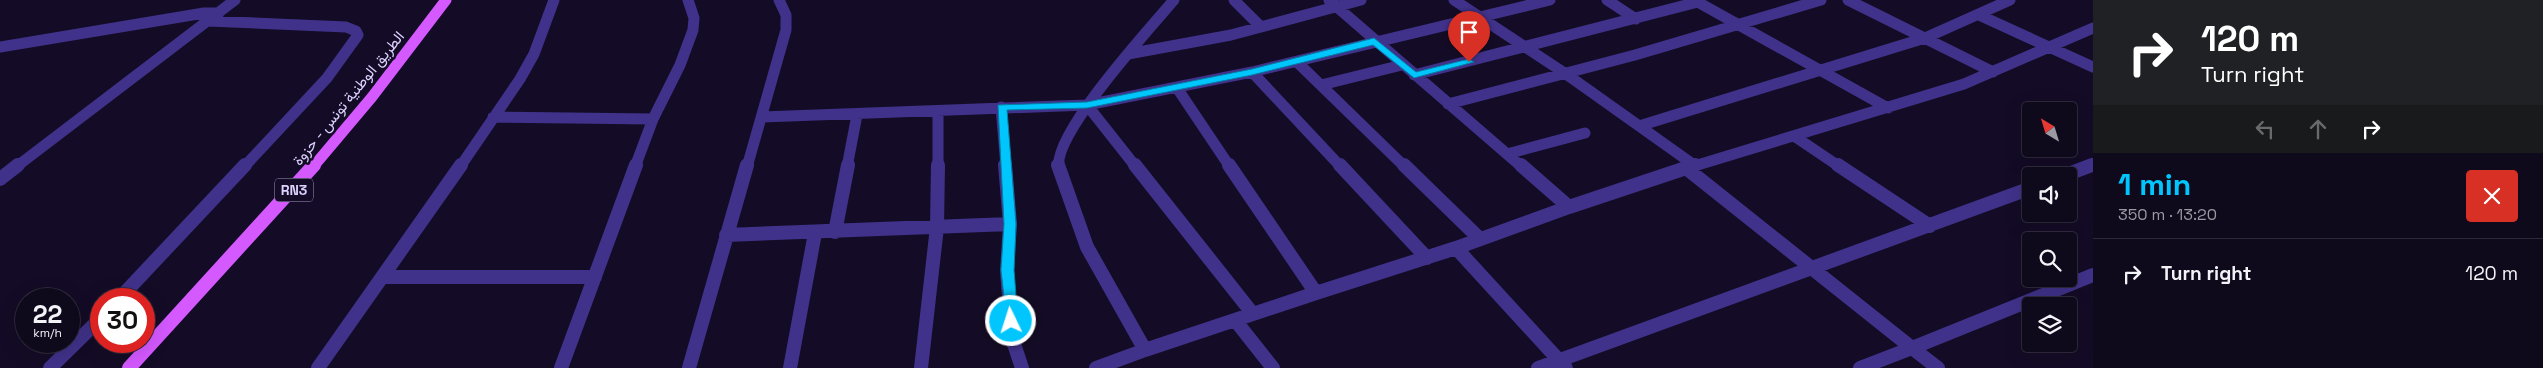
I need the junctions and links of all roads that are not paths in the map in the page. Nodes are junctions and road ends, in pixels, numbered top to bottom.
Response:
1 (235, 0) edge
2 (446, 0) edge
3 (554, 0) edge
4 (688, 0) edge
5 (780, 0) edge
6 (1174, 0) edge
7 (1234, 0) edge
8 (1361, 0) edge
9 (1454, 0) edge
10 (1550, 0) edge
11 (1607, 0) edge
12 (1821, 0) edge
13 (1848, 0) edge
14 (2010, 0) edge
15 (1696, 1) edge
16 (1332, 3) edge
17 (219, 13) junction
18 (1979, 15) junction
19 (1477, 17) junction
20 (1636, 19) junction
21 (208, 21) junction
22 (1260, 26) junction
23 (1740, 26) junction
24 (2093, 28) edge
25 (1925, 38) junction
26 (1374, 41) junction
27 (0, 47) edge
28 (2051, 47) junction
29 (1525, 48) junction
30 (1128, 54) junction
31 (1296, 62) junction
32 (1402, 64) junction
33 (2093, 67) edge
34 (1820, 71) junction
35 (1252, 72) junction
36 (1993, 72) junction
37 (1566, 74) junction
38 (1414, 75) junction
39 (1321, 85) junction
40 (1177, 88) junction
41 (1448, 104) junction
42 (1087, 105) junction
43 (1002, 107) junction
44 (1888, 108) junction
45 (938, 111) junction
46 (857, 116) junction
47 (493, 117) junction
48 (762, 117) junction
49 (653, 119) junction
50 (1640, 126) junction
51 (1585, 133) dead end
52 (1794, 136) junction
53 (1507, 154) junction
54 (2093, 165) edge
55 (1690, 166) junction
56 (2077, 171) edge
57 (0, 179) edge
58 (2022, 191) edge
59 (1569, 207) junction
60 (1010, 224) junction
61 (1930, 226) junction
62 (937, 227) junction
63 (835, 232) junction
64 (815, 233) junction
65 (726, 235) junction
66 (1480, 239) junction
67 (1456, 248) junction
68 (1427, 258) junction
69 (1810, 266) junction
70 (2093, 275) edge
71 (595, 276) junction
72 (384, 277) junction
73 (129, 288) edge
74 (1316, 292) junction
75 (1253, 314) junction
76 (1235, 320) junction
77 (90, 329) edge
78 (1912, 348) junction
79 (1145, 350) junction
80 (1562, 364) edge
81 (50, 368) edge
82 (129, 368) edge
83 (318, 368) edge
84 (561, 368) edge
85 (689, 368) edge
86 (790, 368) edge
87 (921, 368) edge
88 (1022, 368) edge
89 (1096, 368) edge
90 (1273, 368) edge
91 (1538, 368) edge
92 (1860, 368) edge
93 (1938, 368) edge

1 - 17 street
2 - 82 main road, الطريق الوطنية تونس - حزوة / RN3
3 - 47 street
4 - 49 street
5 - 48 street
6 - 30 street
7 - 22 street
8 - 16 street
9 - 19 street
10 - 19 street
11 - 20 street
12 - 23 street
13 - 25 street
14 - 18 street
15 - 20 street
15 - 23 street
16 - 22 street
16 - 26 street
17 - 21 street
17 - 27 street
18 - 25 street
18 - 28 street
19 - 26 street
19 - 29 street
20 - 29 street
21 - 57 street
21 - 73 street
22 - 30 street
23 - 34 street
23 - 37 street
24 - 28 street
25 - 34 street
25 - 36 street
26 - 31 street
26 - 32 street
28 - 33 street
28 - 36 street
29 - 37 street
29 - 38 street
30 - 42 street
31 - 35 street
31 - 39 street
32 - 38 street
32 - 39 street
34 - 44 street
34 - 50 street
35 - 40 street
35 - 68 street
36 - 44 street
37 - 41 street
37 - 50 street
38 - 41 street
39 - 66 street
40 - 42 street
40 - 74 street
41 - 53 street
42 - 43 street
42 - 75 street
42 - 79 street
43 - 45 street
43 - 60 street
44 - 52 street
45 - 46 street
45 - 62 street
46 - 48 street
46 - 63 street
47 - 49 street
47 - 72 street
48 - 65 street
49 - 71 street
50 - 55 street
51 - 53 street
52 - 55 street
52 - 61 street
53 - 59 street
54 - 56 street
55 - 59 street
55 - 69 street
58 - 61 street
59 - 66 street
60 - 62 street
60 - 88 street
61 - 69 street
62 - 63 street
62 - 87 street
63 - 64 street
64 - 65 street
64 - 86 street
65 - 85 street
66 - 67 street
67 - 68 street
67 - 80 street
68 - 74 street
69 - 78 street
69 - 80 street
70 - 78 street
71 - 72 street
71 - 84 street
72 - 83 street
74 - 75 street
75 - 76 street
76 - 79 street
76 - 90 street
77 - 81 street
78 - 92 street
78 - 93 street
79 - 89 street
80 - 91 street

